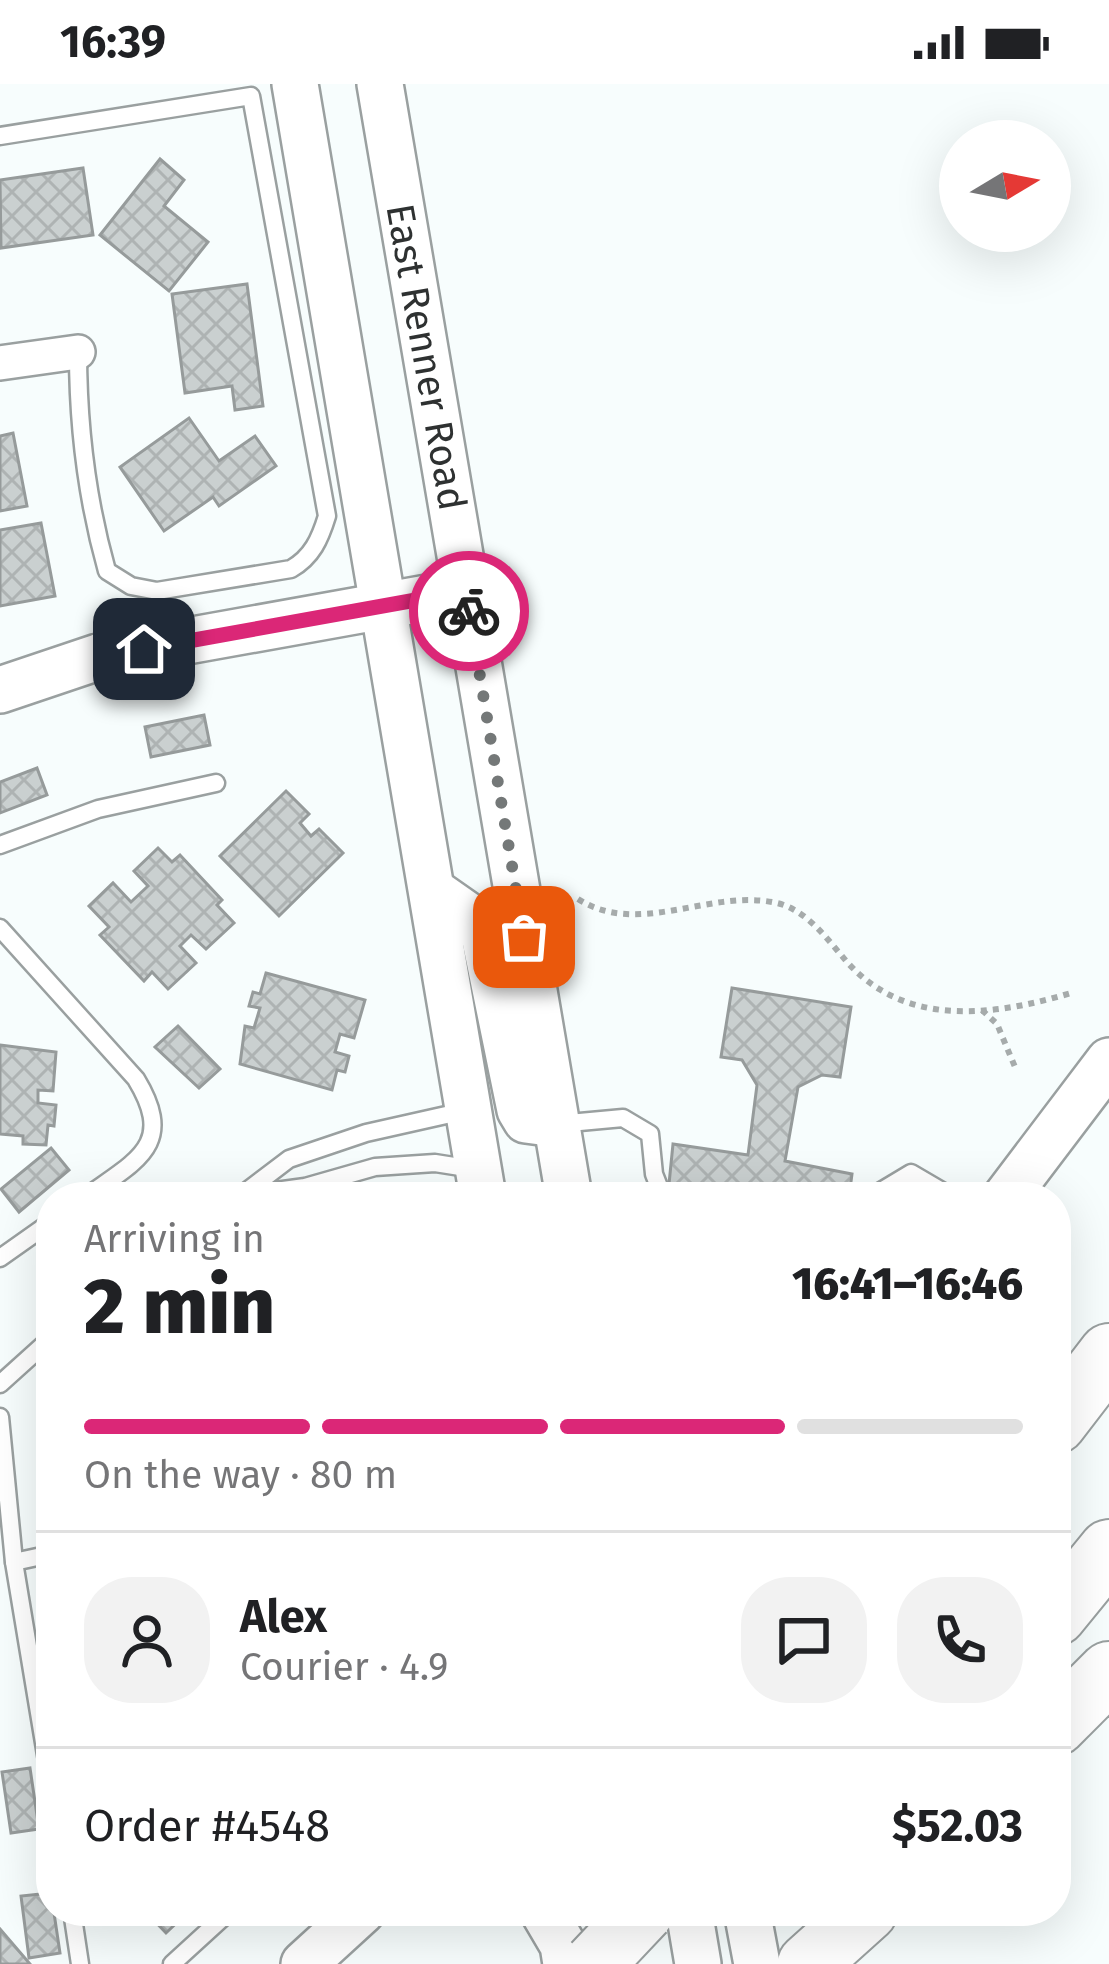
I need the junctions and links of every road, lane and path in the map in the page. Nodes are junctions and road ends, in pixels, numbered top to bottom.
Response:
1 (296, 84) edge
2 (380, 84) edge
3 (0, 136) edge
4 (78, 352) joint
5 (0, 363) edge
6 (466, 591) junction
7 (384, 607) junction
8 (0, 690) edge
9 (216, 783) dead end
10 (0, 845) edge
11 (434, 892) junction
12 (578, 899) dead end
13 (0, 928) edge
14 (1071, 993) dead end
15 (982, 1010) junction
16 (1109, 1061) edge
17 (1016, 1067) dead end
18 (471, 1109) junction
19 (556, 1124) junction
20 (107, 1182) edge
21 (260, 1182) edge
22 (322, 1182) edge
23 (479, 1182) edge
24 (481, 1182) edge
25 (566, 1182) edge
26 (657, 1182) edge
27 (897, 1182) edge
28 (925, 1182) edge
29 (1017, 1182) edge
30 (36, 1233) edge
31 (0, 1258) edge
32 (36, 1352) edge
33 (1109, 1354) edge
34 (0, 1384) edge
35 (1071, 1403) edge
36 (0, 1417) edge
37 (1109, 1550) edge
38 (36, 1557) edge
39 (14, 1562) junction
40 (1071, 1597) edge
41 (1109, 1672) edge
42 (36, 1695) edge
43 (1071, 1710) edge
44 (74, 1926) edge
45 (214, 1926) edge
46 (346, 1926) edge
47 (552, 1926) edge
48 (607, 1926) edge
49 (630, 1926) edge
50 (692, 1926) edge
51 (750, 1926) edge
52 (832, 1932) edge
53 (80, 1964) edge
54 (172, 1964) edge
55 (304, 1964) edge
56 (566, 1964) edge
57 (594, 1964) edge
58 (614, 1964) edge
59 (698, 1964) edge
60 (757, 1964) edge
61 (768, 1964) edge

1 - 7 main road, East Renner Road
2 - 6 main road, East Renner Road
3 - 4 lane
4 - 5 street
6 - 7 main road
6 - 19 main road, East Renner Road
7 - 8 main road
7 - 11 main road, East Renner Road
9 - 10 lane
11 - 18 main road, East Renner Road
11 - 19 main road
12 - 15 path
13 - 20 lane
14 - 15 path
15 - 17 path
16 - 29 main road
18 - 21 lane
18 - 24 main road, East Renner Road
19 - 25 main road, East Renner Road
19 - 26 lane
22 - 23 lane
27 - 28 lane
30 - 31 lane
32 - 34 lane
33 - 35 highway
36 - 39 lane
37 - 40 highway
38 - 39 lane
39 - 42 lane
41 - 43 highway
44 - 53 lane
45 - 54 lane
46 - 55 main road
47 - 56 main road
48 - 58 main road
49 - 57 highway, bridge
50 - 59 main road
51 - 60 main road
52 - 61 highway

